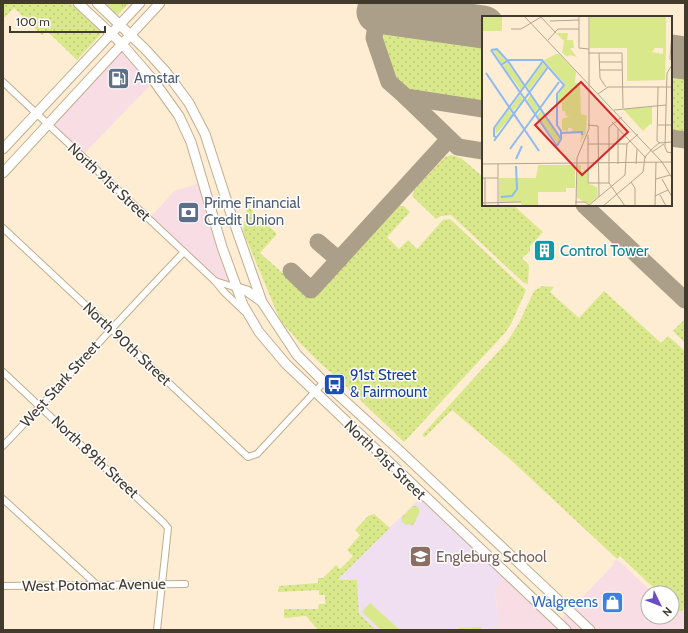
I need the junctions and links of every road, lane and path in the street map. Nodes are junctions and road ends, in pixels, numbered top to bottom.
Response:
1 (78, 3) edge
2 (97, 3) edge
3 (140, 3) edge
4 (160, 3) edge
5 (120, 24) junction
6 (111, 34) junction
7 (131, 35) junction
8 (122, 44) junction
9 (3, 82) edge
10 (36, 113) junction
11 (48, 124) junction
12 (3, 149) edge
13 (3, 172) edge
14 (3, 228) edge
15 (184, 252) junction
16 (215, 281) junction
17 (237, 288) junction
18 (262, 302) junction
19 (251, 317) junction
20 (110, 329) junction
21 (3, 372) edge
22 (324, 382) junction
23 (315, 392) junction
24 (40, 406) junction
25 (3, 446) edge
26 (3, 499) edge
27 (185, 584) dead end
28 (97, 585) junction
29 (162, 585) junction
30 (3, 586) edge
31 (157, 630) edge
32 (566, 630) edge
33 (590, 630) edge

1 - 6 main road
2 - 5 main road
3 - 5 main road
4 - 7 main road
5 - 6 main road
5 - 7 main road
6 - 8 main road
6 - 10 main road
7 - 8 main road
7 - 18 main road
8 - 11 main road
8 - 17 main road
9 - 10 street, North 91st Street
10 - 11 street, North 91st Street
10 - 12 main road
11 - 13 main road
11 - 15 street, North 91st Street
14 - 20 street, North 90th Street
15 - 16 street, North 91st Street
15 - 20 street, West Stark Street
16 - 17 street, North 91st Street
16 - 19 street, North 91st Street
17 - 18 main road
17 - 19 main road
18 - 22 main road, North 91st Street
19 - 23 main road, North 91st Street
20 - 23 street, North 90th Street
20 - 24 street, West Stark Street
21 - 24 street, North 89th Street
22 - 23 street
22 - 33 main road, North 91st Street
23 - 32 main road, North 91st Street
24 - 25 street, West Stark Street
24 - 29 street, North 89th Street
26 - 28 street
27 - 29 street, West Potomac Avenue
28 - 29 street, West Potomac Avenue
28 - 30 street, West Potomac Avenue
29 - 31 street

